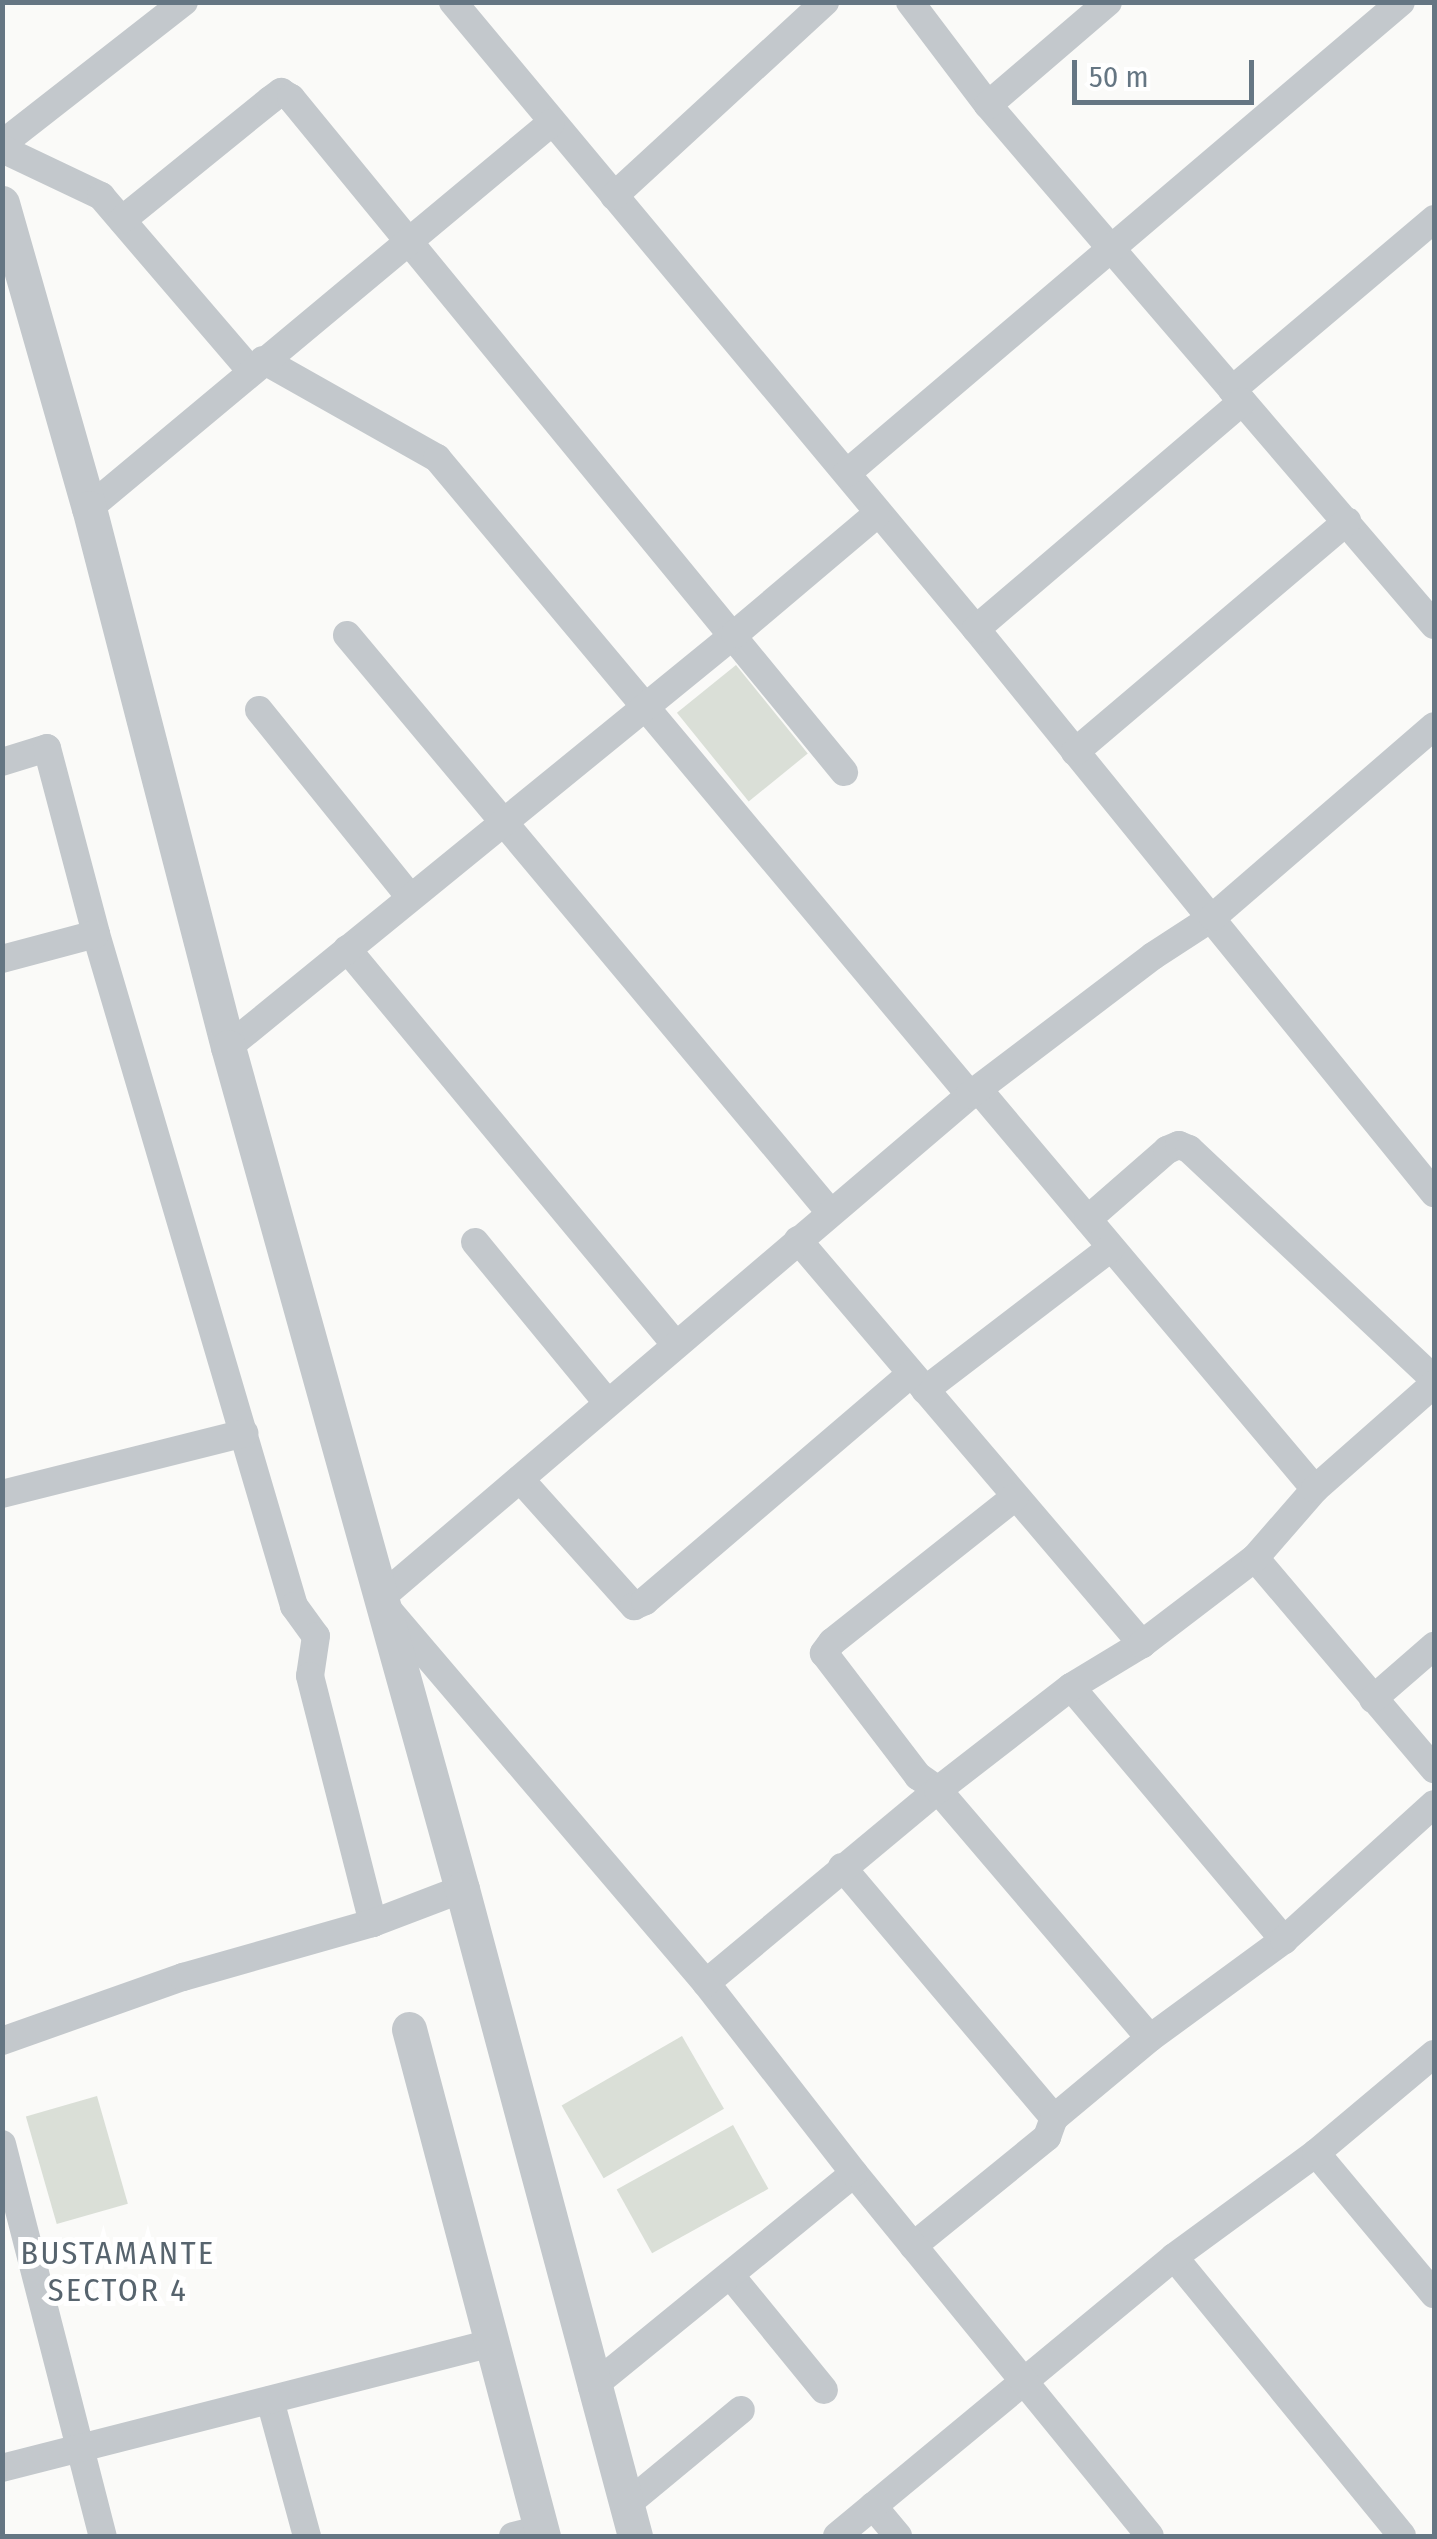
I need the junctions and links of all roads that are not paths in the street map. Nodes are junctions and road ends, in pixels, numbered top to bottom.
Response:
1 (184, 2) edge
2 (453, 2) edge
3 (825, 2) edge
4 (910, 2) edge
5 (1108, 2) edge
6 (1402, 2) edge
7 (988, 105) junction
8 (551, 123) junction
9 (2, 147) edge
10 (614, 196) junction
11 (2, 203) edge
12 (1434, 219) edge
13 (122, 220) junction
14 (407, 242) junction
15 (1114, 247) junction
16 (256, 365) junction
17 (1237, 396) junction
18 (847, 472) junction
19 (89, 508) junction
20 (878, 512) junction
21 (1347, 521) junction
22 (1434, 626) edge
23 (976, 629) junction
24 (736, 634) junction
25 (347, 635) dead end
26 (646, 705) junction
27 (258, 710) dead end
28 (1434, 726) edge
29 (1075, 752) junction
30 (2, 762) edge
31 (844, 772) dead end
32 (504, 820) junction
33 (410, 897) junction
34 (1214, 917) junction
35 (96, 934) junction
36 (347, 949) junction
37 (2, 960) edge
38 (228, 1047) junction
39 (974, 1092) junction
40 (1434, 1193) edge
41 (830, 1212) junction
42 (1088, 1219) junction
43 (798, 1240) junction
44 (475, 1242) dead end
45 (1111, 1248) junction
46 (675, 1344) junction
47 (918, 1382) junction
48 (1434, 1382) edge
49 (607, 1402) junction
50 (244, 1433) junction
51 (520, 1479) junction
52 (1314, 1489) junction
53 (2, 1494) edge
54 (1015, 1497) junction
55 (1255, 1558) junction
56 (379, 1598) junction
57 (1142, 1644) junction
58 (1434, 1646) edge
59 (1071, 1688) junction
60 (1374, 1699) junction
61 (1434, 1769) edge
62 (938, 1790) junction
63 (1434, 1804) edge
64 (842, 1868) junction
65 (462, 1889) junction
66 (373, 1923) junction
67 (1284, 1940) junction
68 (706, 1982) junction
69 (409, 2029) dead end
70 (1150, 2038) junction
71 (2, 2040) edge
72 (1434, 2054) edge
73 (1054, 2118) junction
74 (2, 2144) edge
75 (1316, 2152) junction
76 (854, 2173) junction
77 (14, 2235) edge
78 (913, 2246) junction
79 (1174, 2258) junction
80 (731, 2276) junction
81 (1434, 2294) edge
82 (492, 2344) junction
83 (1023, 2383) junction
84 (592, 2387) junction
85 (824, 2390) dead end
86 (270, 2400) junction
87 (741, 2410) dead end
88 (82, 2445) junction
89 (2, 2468) edge
90 (873, 2506) junction
91 (630, 2521) edge
92 (532, 2534) edge
93 (104, 2536) edge
94 (307, 2536) edge
95 (837, 2536) edge
96 (898, 2536) edge
97 (1150, 2536) edge
98 (1402, 2536) edge

1 - 9 street
2 - 8 street
3 - 10 street
4 - 7 street
5 - 7 street
6 - 15 street
7 - 15 street
8 - 10 street
8 - 14 street
9 - 13 street
10 - 18 street
11 - 19 street
12 - 17 street
13 - 14 street
13 - 16 street
14 - 16 street
14 - 24 street
15 - 17 street
15 - 18 street
16 - 19 street
16 - 26 street
17 - 21 street
17 - 23 street
18 - 20 street
19 - 38 street
20 - 23 street
20 - 24 street
21 - 22 street
21 - 29 street
23 - 29 street
24 - 26 street
24 - 31 street
25 - 32 street
26 - 32 street
26 - 39 street
27 - 33 street
28 - 34 street
29 - 34 street
30 - 35 street
32 - 33 street
32 - 41 street
33 - 36 street
34 - 39 street
34 - 40 street
35 - 37 street
35 - 50 street
36 - 38 street
36 - 46 street
38 - 56 street
39 - 41 street
39 - 42 street
41 - 43 street
42 - 45 street
42 - 48 street
43 - 46 street
43 - 47 street
44 - 49 street
45 - 47 street
45 - 52 street
46 - 49 street
47 - 51 street
47 - 54 street
48 - 52 street
49 - 51 street
50 - 53 street
50 - 66 street
51 - 56 street
52 - 55 street
54 - 57 street
54 - 62 street
55 - 57 street
55 - 60 street
56 - 65 street
56 - 68 street
57 - 59 street
58 - 60 street
59 - 62 street
59 - 67 street
60 - 61 street
62 - 64 street
62 - 70 street
63 - 67 street
64 - 68 street
64 - 73 street
65 - 66 street
65 - 84 street
66 - 71 street
67 - 70 street
68 - 76 street
69 - 82 street
70 - 73 street
72 - 75 street
73 - 78 street
74 - 77 street
75 - 79 street
75 - 81 street
76 - 78 street
76 - 80 street
77 - 88 street
78 - 83 street
79 - 83 street
79 - 98 street
80 - 84 street
80 - 85 street
82 - 86 street
82 - 92 street
83 - 90 street
83 - 97 street
84 - 91 street
86 - 88 street
86 - 94 street
87 - 91 street
88 - 89 street
88 - 93 street
90 - 95 street
90 - 96 street

